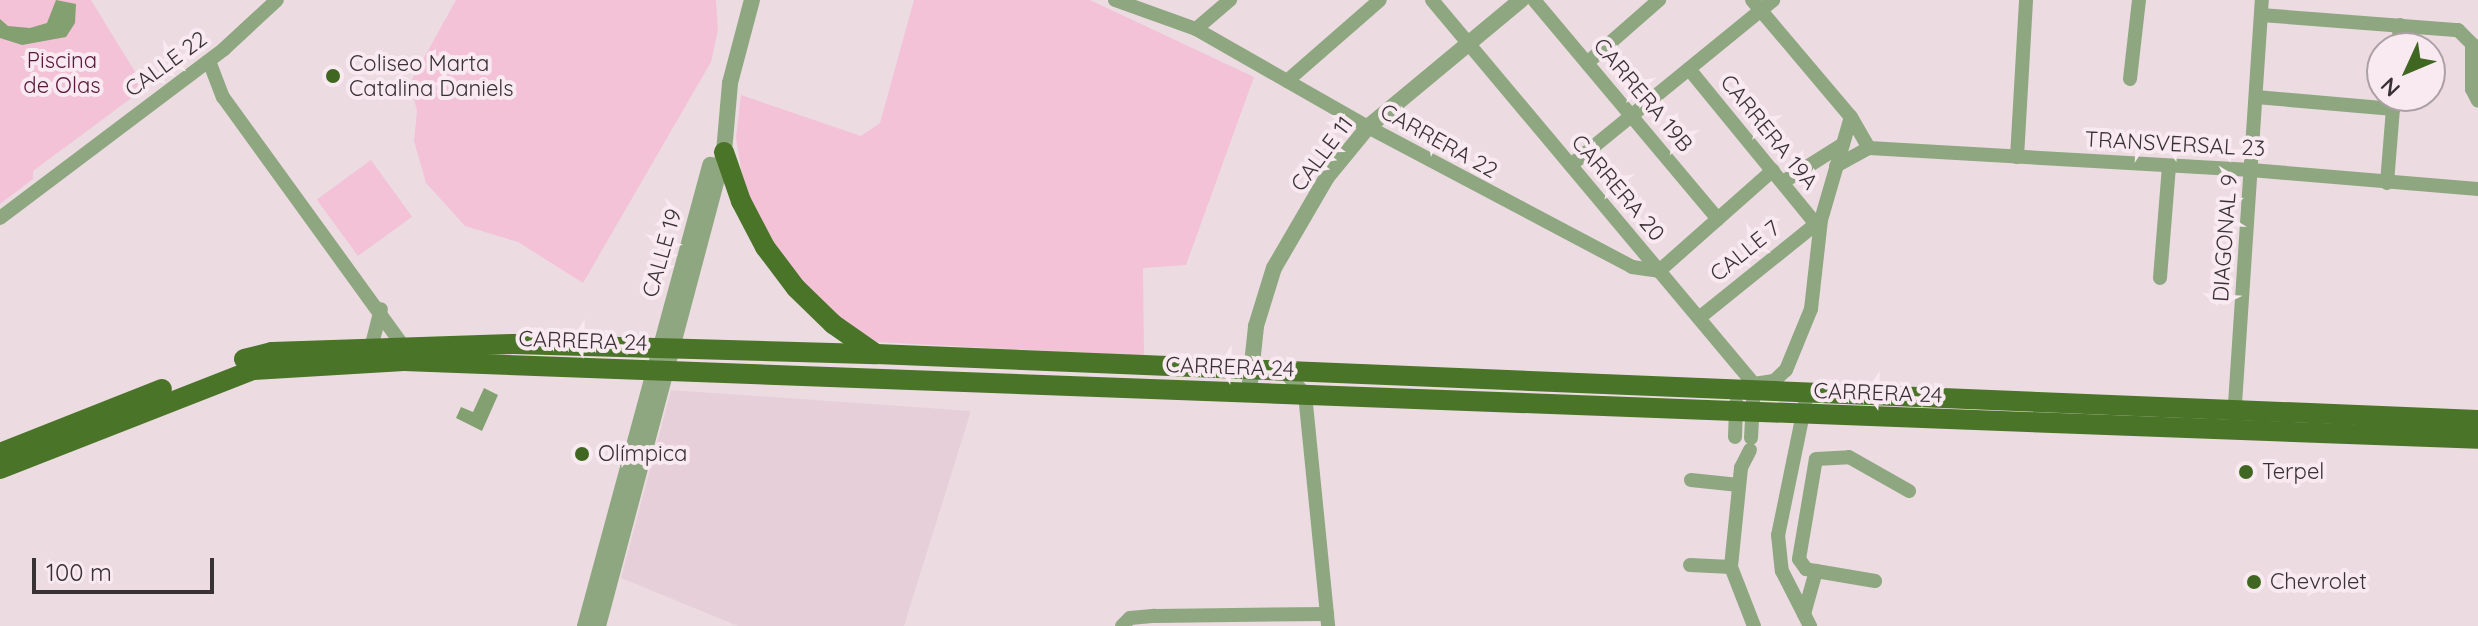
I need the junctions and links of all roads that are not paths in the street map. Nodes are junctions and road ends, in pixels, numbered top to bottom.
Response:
1 (277, 0) edge
2 (752, 0) edge
3 (1115, 0) edge
4 (1230, 0) edge
5 (1380, 0) edge
6 (1432, 0) edge
7 (1521, 0) edge
8 (1534, 0) edge
9 (1659, 0) edge
10 (2026, 0) edge
11 (2139, 0) edge
12 (1762, 3) edge
13 (2262, 8) edge
14 (2400, 25) junction
15 (1196, 29) junction
16 (2399, 32) edge
17 (1467, 43) junction
18 (209, 61) junction
19 (1587, 63) junction
20 (1689, 69) junction
21 (2130, 79) dead end
22 (1287, 81) junction
23 (2256, 97) junction
24 (2366, 101) edge
25 (2478, 101) edge
26 (2392, 112) edge
27 (1632, 116) junction
28 (1851, 117) junction
29 (724, 126) junction
30 (1368, 127) junction
31 (1843, 144) junction
32 (1869, 148) junction
33 (724, 152) junction
34 (2017, 157) junction
35 (1571, 165) junction
36 (1836, 166) junction
37 (2169, 166) junction
38 (1773, 170) junction
39 (2251, 170) junction
40 (1783, 182) junction
41 (2387, 183) junction
42 (2478, 189) edge
43 (0, 218) edge
44 (1718, 219) junction
45 (1818, 222) junction
46 (689, 259) junction
47 (1659, 271) junction
48 (2160, 278) dead end
49 (381, 309) junction
50 (1699, 318) junction
51 (404, 347) junction
52 (371, 348) junction
53 (876, 354) junction
54 (663, 359) junction
55 (1249, 370) junction
56 (1285, 372) junction
57 (1249, 392) junction
58 (1305, 394) junction
59 (1746, 397) junction
60 (1805, 403) junction
61 (2478, 420) edge
62 (2234, 422) junction
63 (2478, 439) edge
64 (0, 453) edge
65 (0, 469) edge
66 (1691, 480) dead end
67 (1739, 485) junction
68 (1909, 491) dead end
69 (1690, 565) dead end
70 (1731, 567) junction
71 (1816, 571) junction
72 (1875, 581) dead end
73 (1328, 620) edge
74 (1807, 620) edge
75 (1748, 624) edge
76 (585, 626) edge
77 (598, 626) edge
78 (1122, 626) edge

1 - 18 street, CALLE 22
2 - 29 street, CALLE 19
3 - 15 street, CARRERA 22
4 - 15 street
5 - 22 street
6 - 17 street, CARRERA 20
7 - 17 street, CALLE 11
8 - 19 street, CARRERA 19B
9 - 19 street
10 - 34 street
11 - 21 street
12 - 20 street
12 - 28 street
13 - 14 street
13 - 23 street, DIAGONAL 9
14 - 16 street
14 - 25 street
15 - 22 street, CARRERA 22
17 - 30 street, CALLE 11
17 - 35 street, CARRERA 20
18 - 43 street, CALLE 22
18 - 49 street
19 - 27 street, CARRERA 19B
20 - 27 street
20 - 38 street, CARRERA 19A
22 - 30 street, CARRERA 22
23 - 24 street
23 - 39 street, DIAGONAL 9
26 - 41 street
27 - 35 street
27 - 44 street, CARRERA 19B
28 - 31 street
28 - 32 street
29 - 33 street, CALLE 19
29 - 46 street, CALLE 19
30 - 47 street, CARRERA 22
30 - 55 street, CALLE 11
31 - 36 street
31 - 40 street
32 - 34 street, TRANSVERSAL 23
32 - 36 street
33 - 46 street, CALLE 19
33 - 53 main road
34 - 37 street, TRANSVERSAL 23
35 - 47 street, CARRERA 20
36 - 45 street
37 - 39 street, TRANSVERSAL 23
37 - 48 street
38 - 40 street, CARRERA 19A
38 - 44 street
39 - 41 street, TRANSVERSAL 23
39 - 62 street, DIAGONAL 9
40 - 45 street, CARRERA 19A
41 - 42 street, TRANSVERSAL 23
44 - 47 street
45 - 50 street, CALLE 7
45 - 59 street
46 - 54 street, CALLE 19
47 - 50 street, CARRERA 20
49 - 51 street
49 - 52 street
50 - 59 street, CARRERA 20
51 - 52 main road, CARRERA 24
51 - 54 main road, CARRERA 24
52 - 64 main road, CARRERA 24
53 - 54 main road, CARRERA 24
53 - 55 main road, CARRERA 24
54 - 57 main road, CARRERA 24
54 - 65 main road, CARRERA 24
54 - 76 street, CALLE 19
54 - 77 street, CALLE 19
55 - 56 main road, CARRERA 24
55 - 57 street, CALLE 11
56 - 58 street
56 - 59 main road, CARRERA 24
57 - 58 main road, CARRERA 24
58 - 59 main road, CARRERA 24
58 - 73 street
59 - 60 main road, CARRERA 24
59 - 67 street
60 - 62 main road, CARRERA 24
60 - 74 street
61 - 62 main road, CARRERA 24
62 - 63 main road, CARRERA 24
66 - 67 street
67 - 70 street
68 - 71 street
69 - 70 street
70 - 75 street
71 - 72 street
71 - 74 street
73 - 78 street

